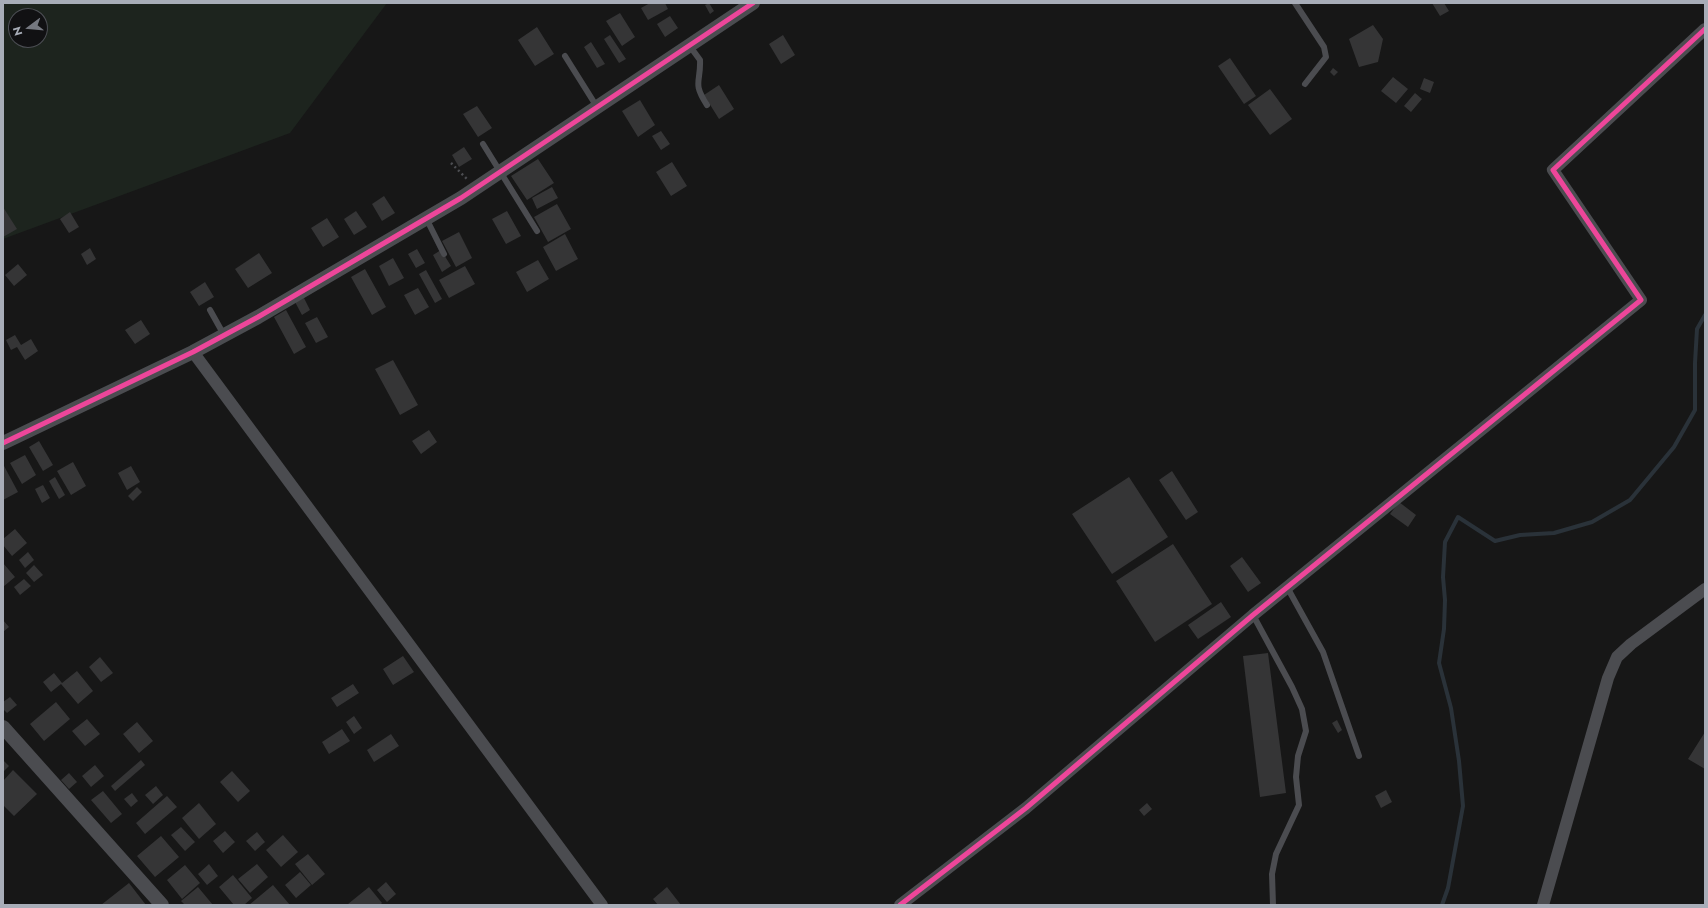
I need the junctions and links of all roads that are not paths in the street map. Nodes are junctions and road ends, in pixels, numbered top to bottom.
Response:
1 (754, 3) edge
2 (1294, 3) edge
3 (1705, 29) edge
4 (689, 46) junction
5 (565, 56) dead end
6 (1305, 84) dead end
7 (707, 105) dead end
8 (597, 107) junction
9 (483, 144) dead end
10 (499, 172) junction
11 (426, 218) junction
12 (537, 231) dead end
13 (444, 254) dead end
14 (210, 310) dead end
15 (224, 335) junction
16 (193, 352) junction
17 (3, 443) edge
18 (1287, 588) junction
19 (1705, 589) edge
20 (1253, 615) junction
21 (3, 727) edge
22 (1359, 756) dead end
23 (162, 905) edge
24 (602, 905) edge
25 (900, 905) edge
26 (1273, 905) edge
27 (1543, 905) edge

1 - 4 street
2 - 6 lane
3 - 18 street
4 - 7 lane
4 - 8 street
5 - 8 lane
8 - 10 street
9 - 10 lane
10 - 11 street
10 - 12 lane
11 - 13 lane
11 - 15 street
14 - 15 lane
15 - 16 street
16 - 17 street
16 - 24 street
18 - 20 street
18 - 22 lane
19 - 27 street
20 - 25 street
20 - 26 lane
21 - 23 street

